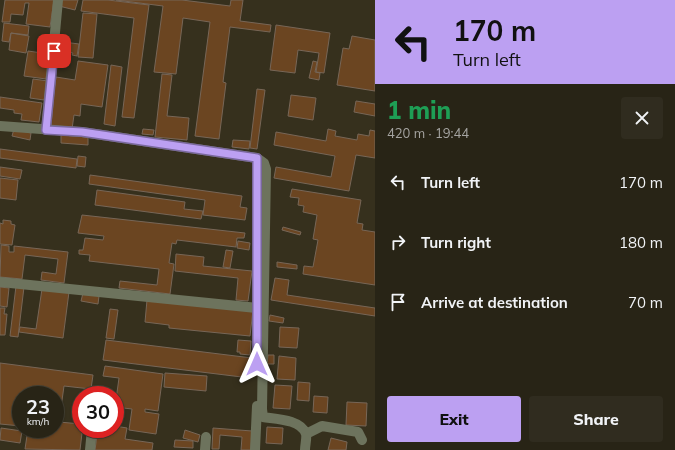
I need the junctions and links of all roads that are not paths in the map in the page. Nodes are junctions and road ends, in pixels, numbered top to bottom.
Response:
1 (58, 0) edge
2 (0, 126) edge
3 (46, 130) junction
4 (257, 158) junction
5 (0, 282) edge
6 (257, 308) junction
7 (306, 434) junction
8 (206, 437) dead end
9 (91, 438) edge
10 (362, 440) dead end
11 (90, 450) edge
12 (205, 450) edge
13 (255, 450) edge
14 (305, 450) edge

1 - 3 street
2 - 3 street
3 - 4 street
4 - 6 street
4 - 7 street
5 - 6 street
6 - 13 street
7 - 10 street
7 - 14 street
8 - 12 street
9 - 11 street

